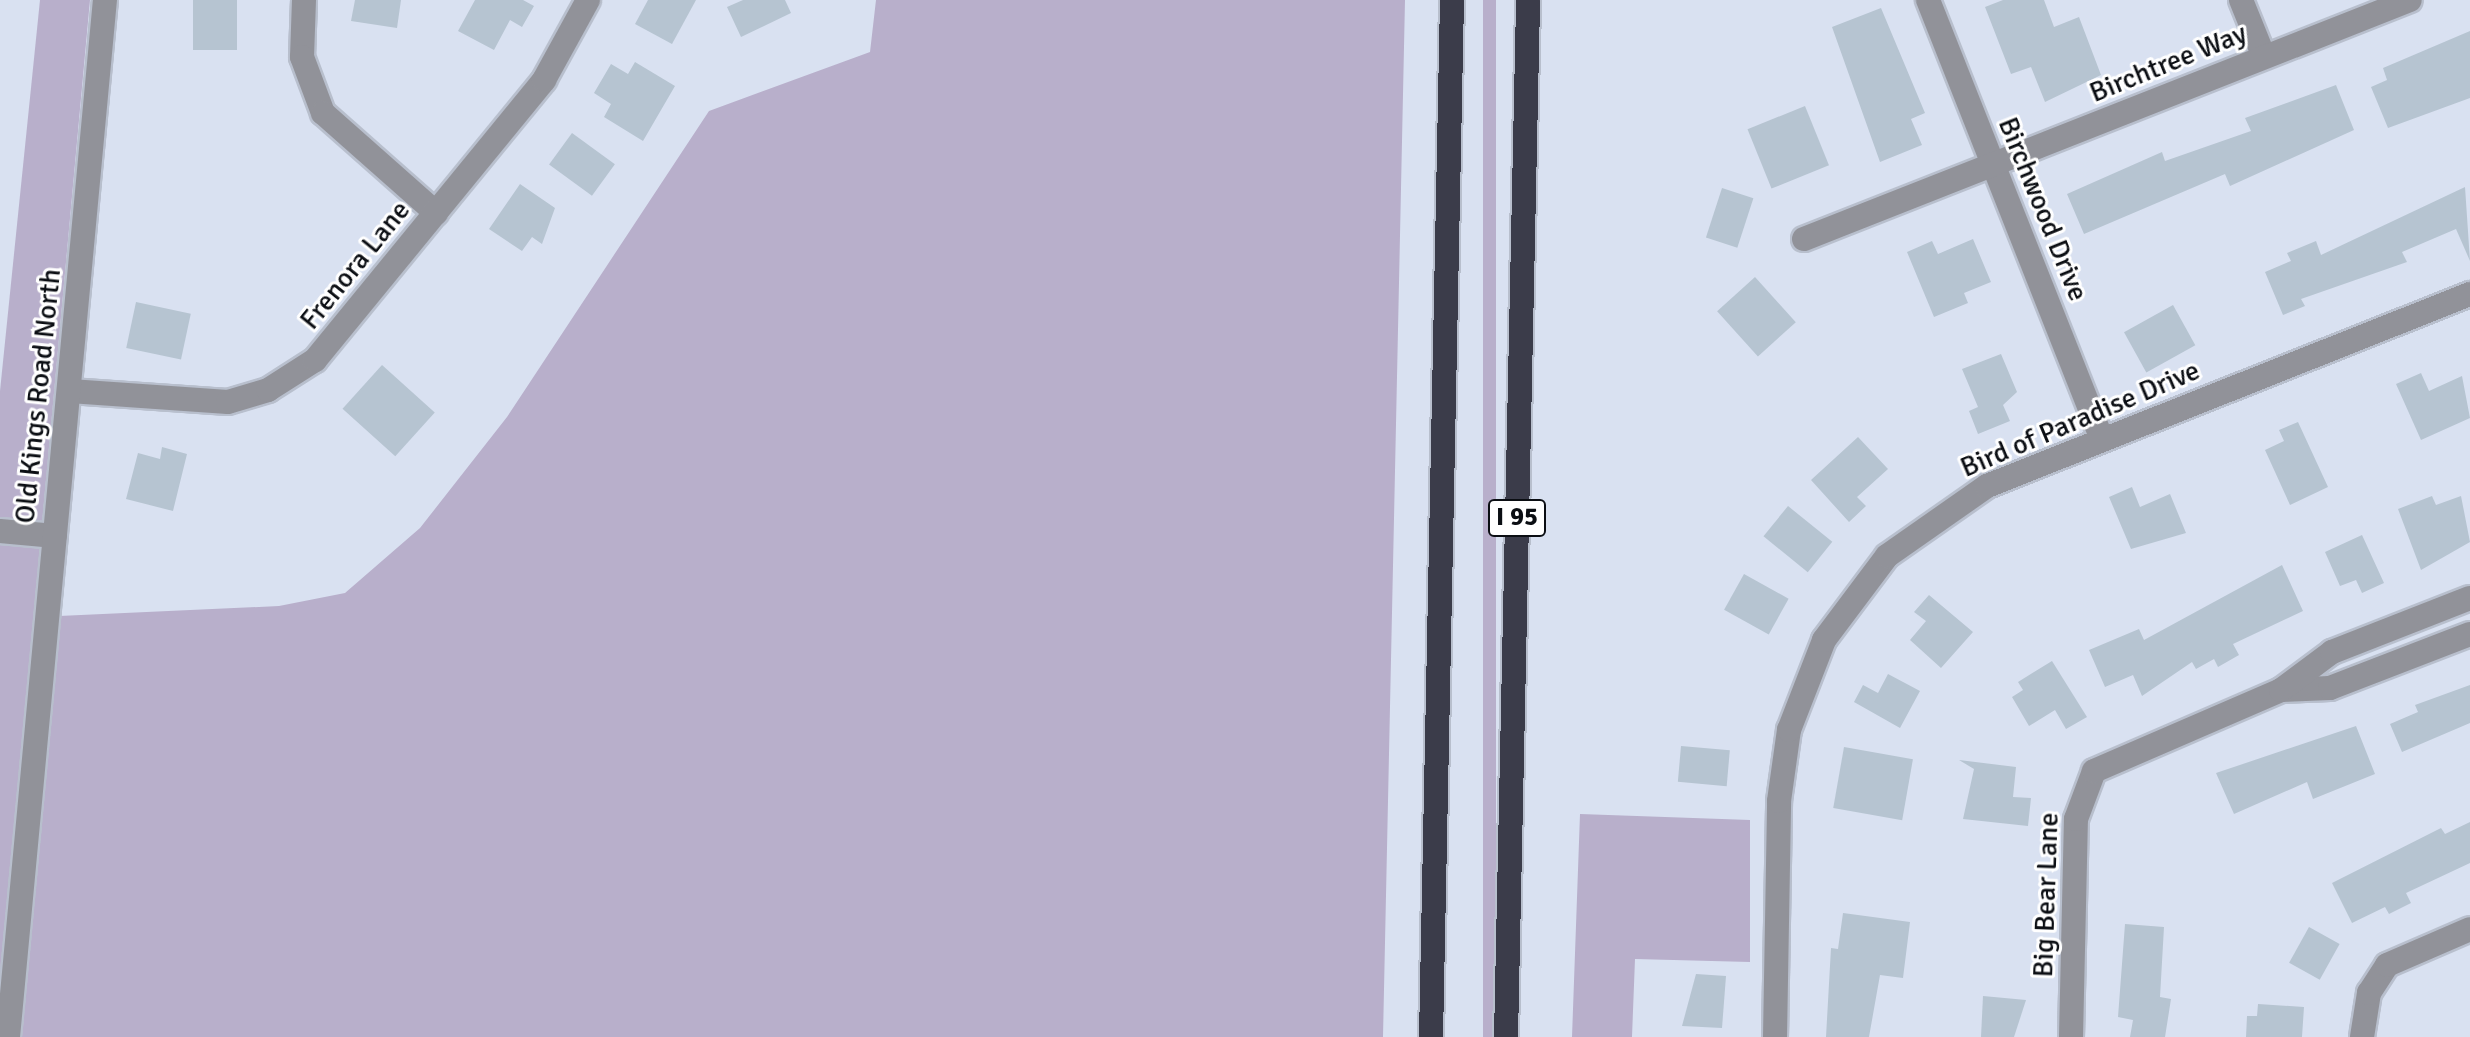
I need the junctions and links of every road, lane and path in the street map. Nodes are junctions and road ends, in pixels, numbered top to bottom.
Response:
1 (105, 0) edge
2 (304, 0) edge
3 (588, 0) edge
4 (1452, 0) edge
5 (1528, 0) edge
6 (1928, 0) edge
7 (2241, 0) edge
8 (2410, 0) edge
9 (2264, 57) junction
10 (1993, 165) junction
11 (436, 213) junction
12 (1804, 239) dead end
13 (2470, 294) edge
14 (70, 391) junction
15 (2102, 440) junction
16 (0, 531) edge
17 (55, 536) junction
18 (2470, 598) edge
19 (2470, 634) edge
20 (2281, 690) junction
21 (2470, 929) edge
22 (8, 1037) edge
23 (1431, 1037) edge
24 (1506, 1037) edge
25 (1775, 1037) edge
26 (2071, 1037) edge
27 (2362, 1037) edge

1 - 14 street, Old Kings Road North
2 - 11 street
3 - 11 street, Frenora Lane
4 - 23 highway
5 - 24 highway, I 95
6 - 10 street, Birchwood Drive
7 - 9 street
8 - 9 street, Birchtree Way
9 - 10 street, Birchtree Way
10 - 12 street, Birchtree Way
10 - 15 street, Birchwood Drive
11 - 14 street, Frenora Lane
13 - 15 street, Bird of Paradise Drive
14 - 17 street, Old Kings Road North
15 - 25 street, Bird of Paradise Drive
16 - 17 street
17 - 22 street, Old Kings Road North
18 - 20 street, Big Bear Lane
19 - 20 street, Big Bear Lane
20 - 26 street, Big Bear Lane
21 - 27 street

